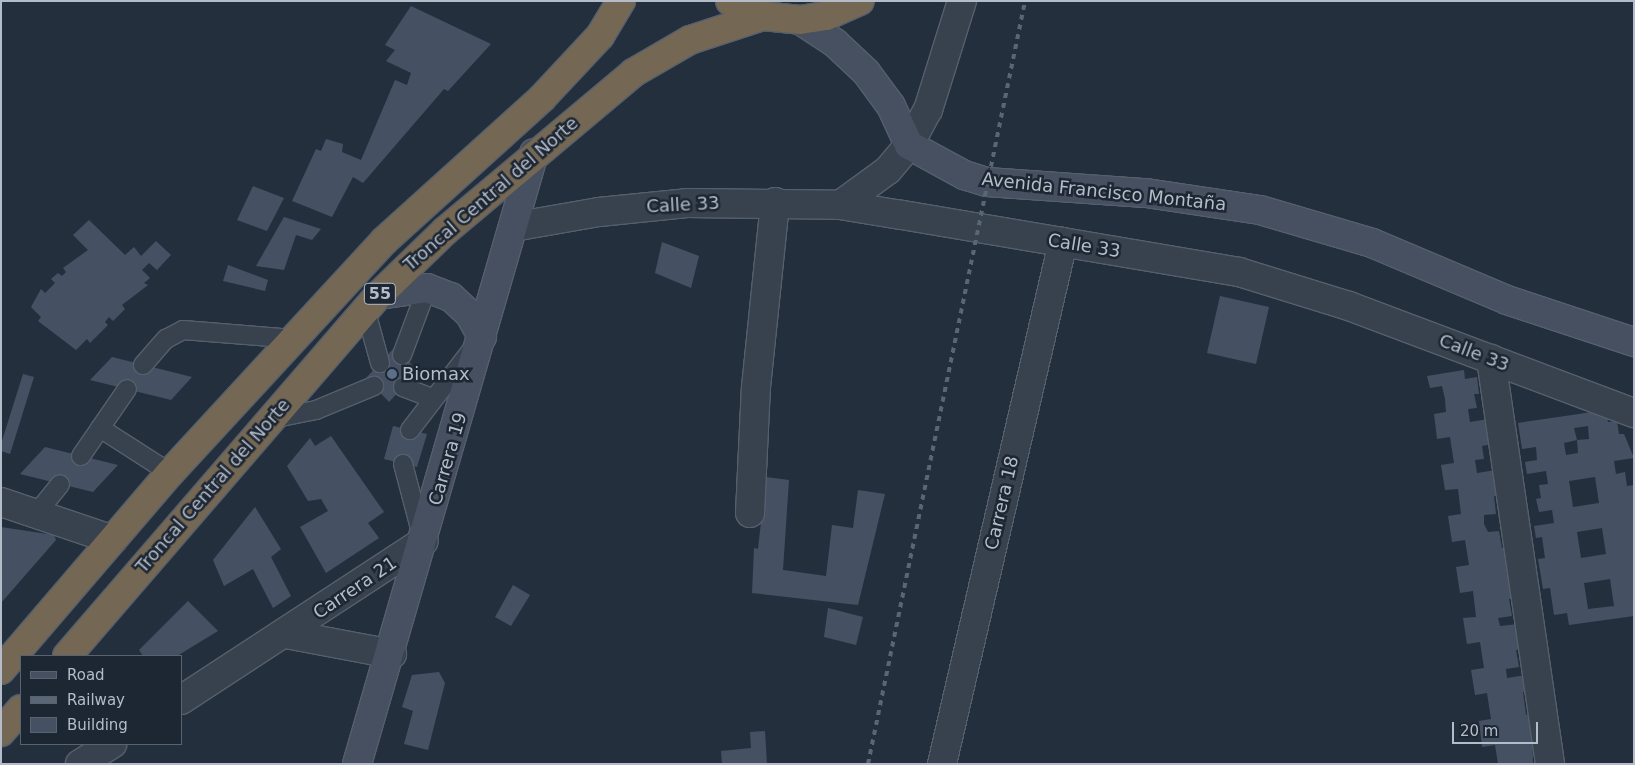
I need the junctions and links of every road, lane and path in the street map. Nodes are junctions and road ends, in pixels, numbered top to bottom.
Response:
1 (621, 1) edge
2 (730, 1) edge
3 (860, 1) edge
4 (962, 1) edge
5 (763, 16) junction
6 (800, 20) junction
7 (909, 145) junction
8 (534, 153) junction
9 (774, 202) junction
10 (840, 206) junction
11 (513, 227) junction
12 (1063, 242) junction
13 (427, 288) junction
14 (372, 303) junction
15 (482, 337) junction
16 (294, 339) junction
17 (1634, 342) edge
18 (402, 355) dead end
19 (1491, 359) junction
20 (380, 363) dead end
21 (143, 364) dead end
22 (374, 386) dead end
23 (403, 387) dead end
24 (127, 389) dead end
25 (431, 398) junction
26 (1634, 413) edge
27 (270, 420) junction
28 (100, 428) junction
29 (410, 430) dead end
30 (81, 456) dead end
31 (403, 464) dead end
32 (170, 473) junction
33 (60, 484) dead end
34 (1, 502) edge
35 (750, 513) dead end
36 (36, 514) junction
37 (113, 540) junction
38 (424, 541) junction
39 (286, 634) junction
40 (392, 654) junction
41 (68, 655) edge
42 (1, 670) edge
43 (182, 699) edge
44 (20, 710) edge
45 (1, 732) edge
46 (110, 745) edge
47 (80, 764) edge
48 (357, 764) edge
49 (942, 764) edge
50 (1550, 764) edge

1 - 16 highway, Troncal Central del Norte / 55
2 - 5 highway, 55
3 - 6 highway, 55
4 - 7 street
5 - 6 highway, 55
5 - 8 highway, Troncal Central del Norte / 55
6 - 7 main road, Avenida Francisco Montaña
7 - 10 street
7 - 17 main road, Avenida Francisco Montaña
8 - 11 main road, Carrera 19
8 - 14 highway, Troncal Central del Norte / 55
9 - 10 street, Calle 33
9 - 11 street, Calle 33
9 - 35 street
10 - 12 street, Calle 33
11 - 15 main road, Carrera 19
12 - 19 street, Calle 33
12 - 49 street, Carrera 18
13 - 14 main road
13 - 15 main road
13 - 18 lane
14 - 20 lane
14 - 27 highway, Troncal Central del Norte / 55
15 - 25 lane
15 - 38 main road, Carrera 19
16 - 21 lane
16 - 32 highway, Troncal Central del Norte / 55
19 - 26 street, Calle 33
19 - 50 street
22 - 27 lane
23 - 25 lane
24 - 28 lane
25 - 29 lane
27 - 41 highway, Troncal Central del Norte / 55
28 - 30 lane
28 - 32 lane
31 - 38 lane
32 - 37 highway, Troncal Central del Norte / 55
33 - 36 lane
34 - 36 street
36 - 37 street
37 - 42 highway, Troncal Central del Norte / 55
38 - 39 street, Carrera 21
38 - 40 main road, Carrera 19
39 - 40 street, Carrera 21
39 - 43 street, Carrera 21
40 - 48 main road, Carrera 19
44 - 45 highway
46 - 47 street

